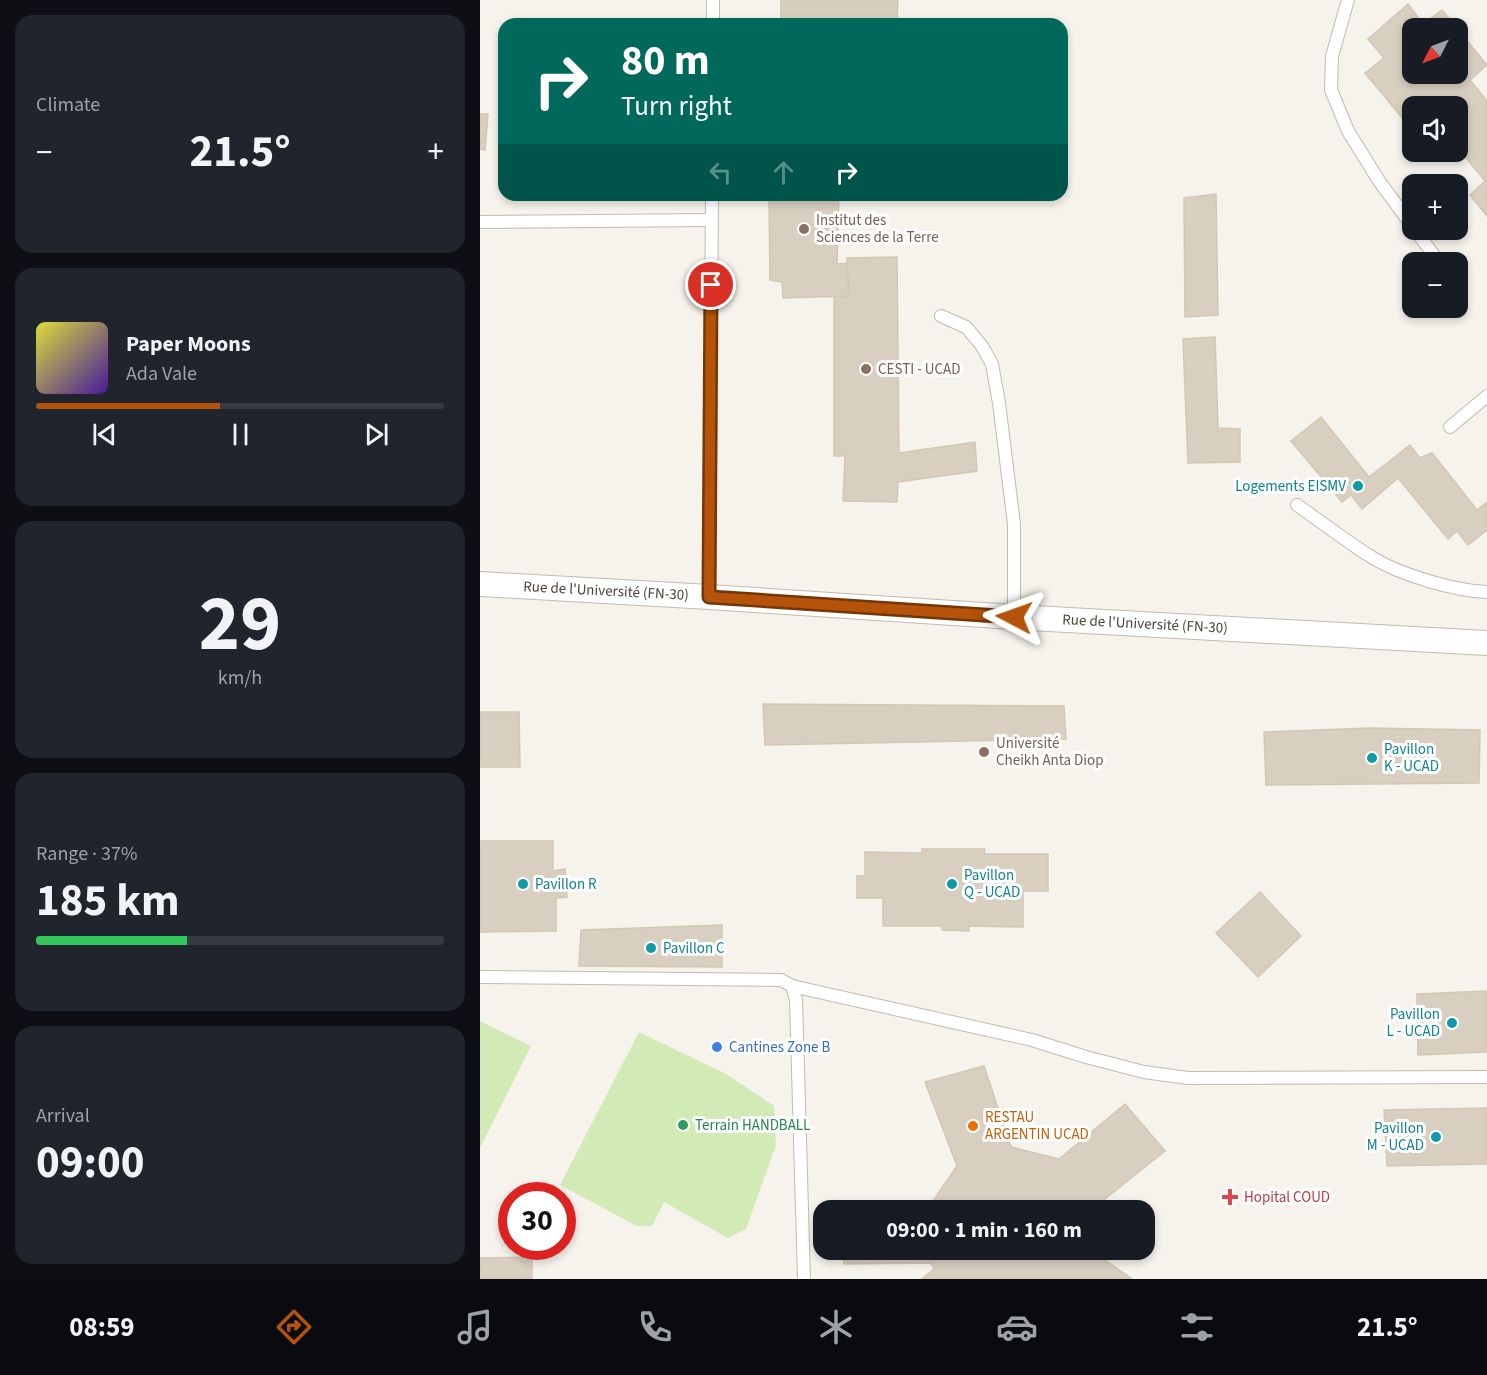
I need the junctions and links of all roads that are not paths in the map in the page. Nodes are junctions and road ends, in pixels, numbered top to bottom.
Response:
1 (713, 0) edge
2 (1348, 0) edge
3 (713, 18) edge
4 (712, 201) edge
5 (1402, 212) edge
6 (711, 220) junction
7 (480, 222) edge
8 (941, 315) dead end
9 (1487, 396) edge
10 (1450, 427) dead end
11 (1298, 505) dead end
12 (480, 584) edge
13 (1487, 592) edge
14 (709, 597) junction
15 (1014, 617) junction
16 (1487, 643) edge
17 (480, 977) edge
18 (792, 986) junction
19 (1487, 1077) edge
20 (804, 1279) edge

1 - 3 lane
2 - 5 lane
4 - 6 lane
6 - 7 lane
6 - 14 lane
8 - 15 lane
9 - 10 lane
11 - 13 lane
12 - 14 street, Rue de l'Université (FN-30)
14 - 15 street, Rue de l'Université (FN-30)
15 - 16 street, Rue de l'Université (FN-30)
17 - 18 lane
18 - 19 lane
18 - 20 lane

